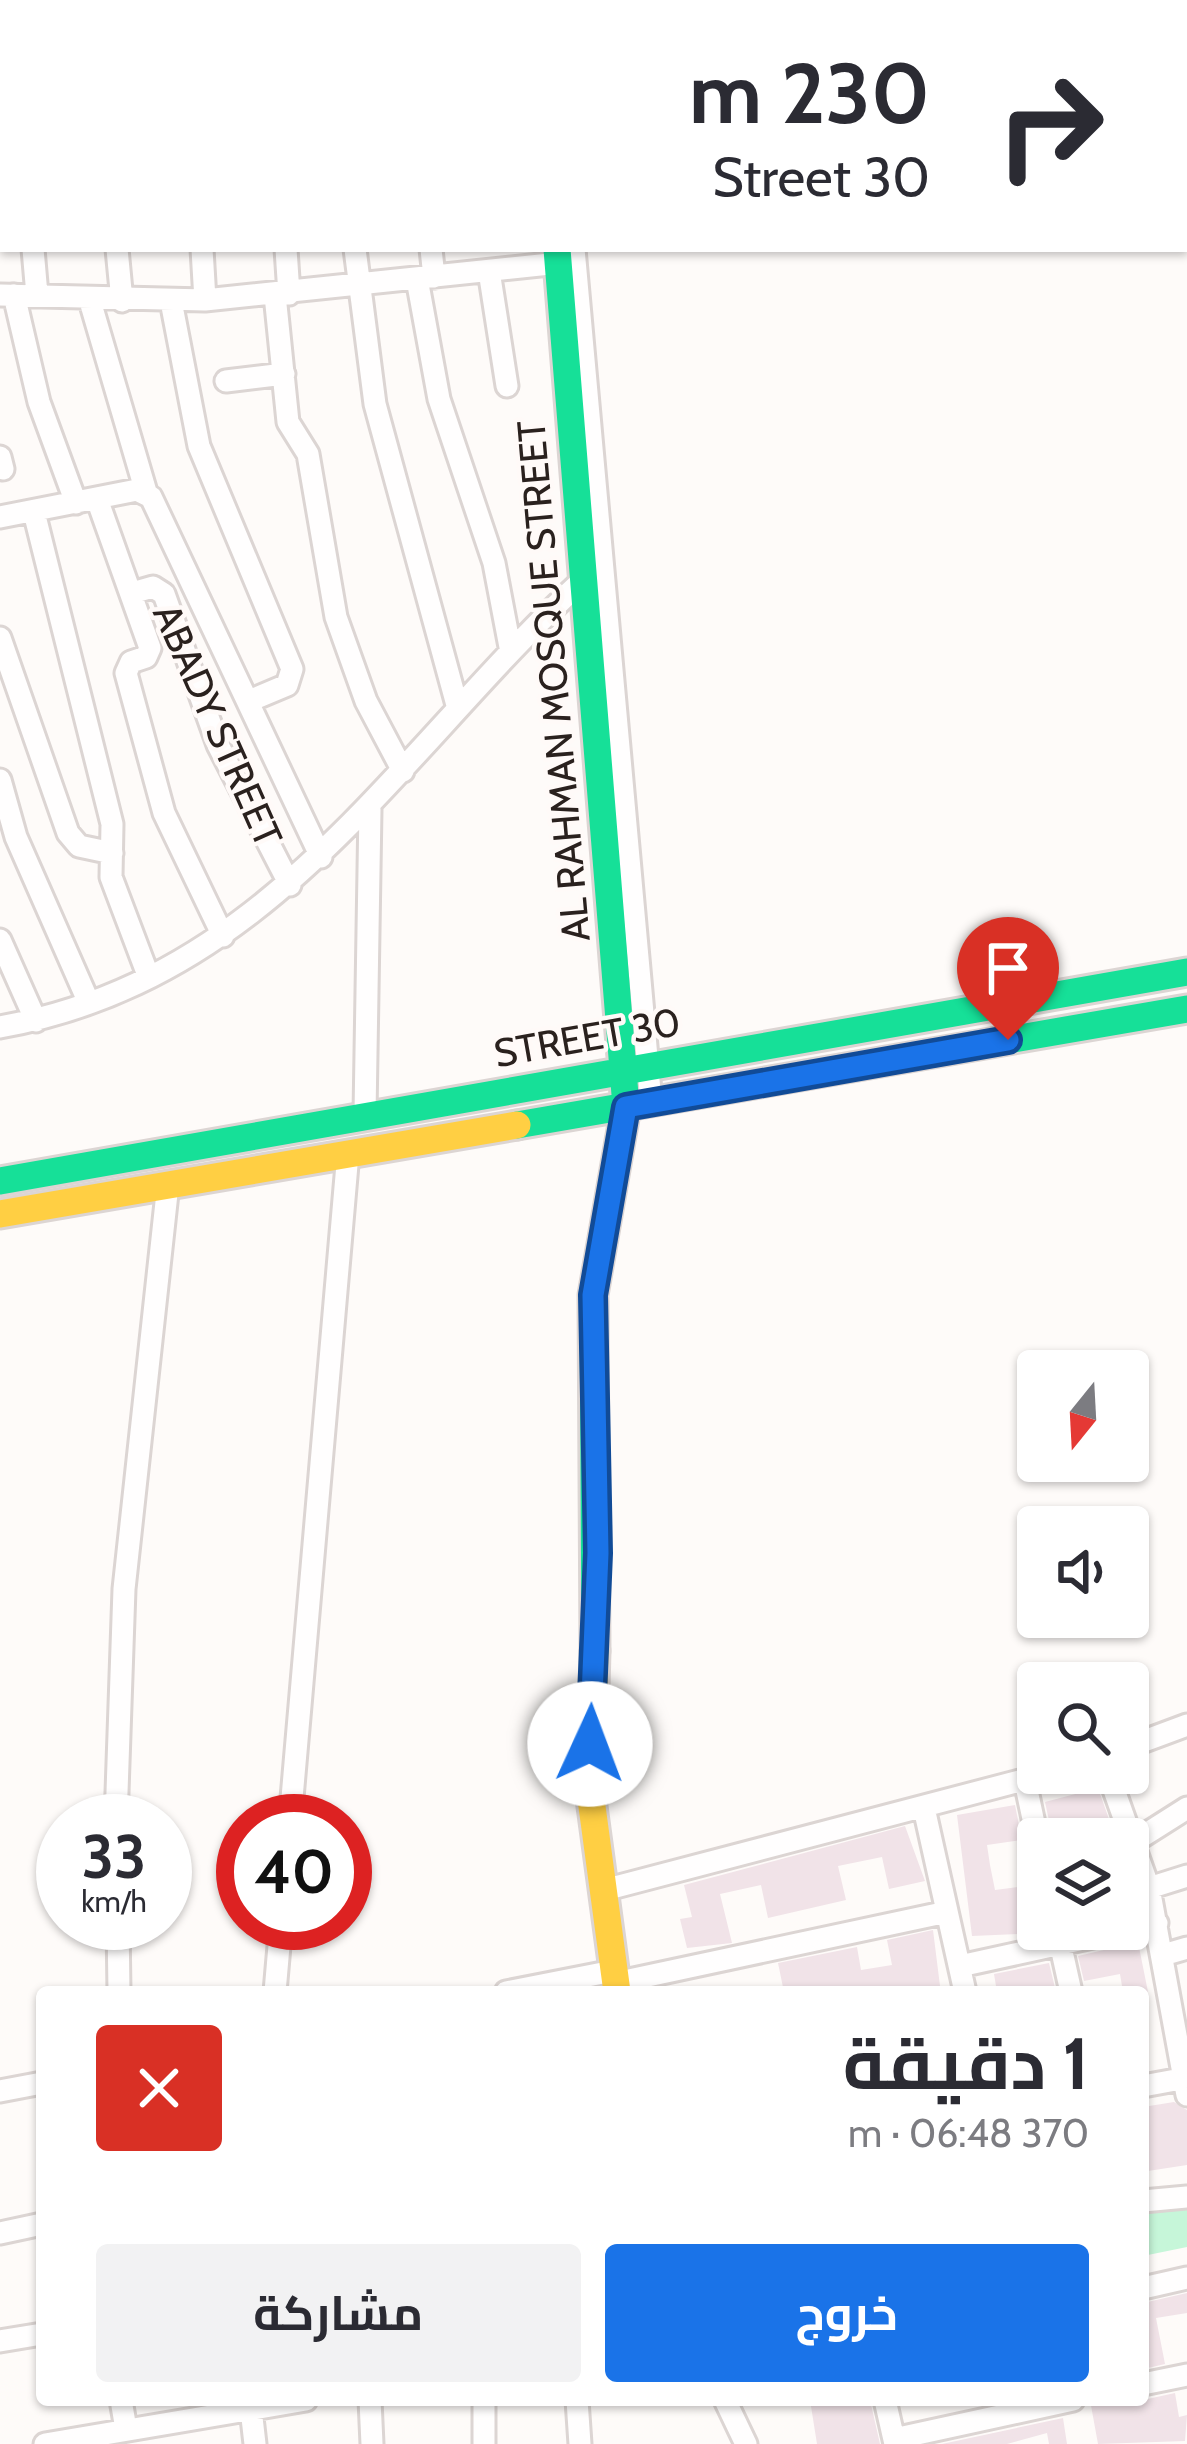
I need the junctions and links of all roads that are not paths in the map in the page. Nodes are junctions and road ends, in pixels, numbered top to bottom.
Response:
1 (32, 252) edge
2 (118, 252) edge
3 (202, 252) edge
4 (286, 252) edge
5 (355, 252) edge
6 (430, 252) edge
7 (563, 254) edge
8 (489, 271) junction
9 (426, 278) junction
10 (356, 286) junction
11 (282, 294) junction
12 (17, 295) edge
13 (205, 300) junction
14 (90, 301) junction
15 (171, 301) junction
16 (122, 302) junction
17 (284, 374) junction
18 (226, 381) dead end
19 (507, 386) dead end
20 (146, 492) junction
21 (87, 501) junction
22 (34, 512) junction
23 (0, 517) edge
24 (585, 578) junction
25 (132, 593) junction
26 (0, 638) edge
27 (510, 647) junction
28 (249, 701) junction
29 (457, 706) junction
30 (403, 771) junction
31 (0, 780) edge
32 (370, 809) junction
33 (112, 853) junction
34 (321, 856) junction
35 (290, 885) junction
36 (223, 936) junction
37 (0, 940) edge
38 (1187, 972) edge
39 (148, 975) junction
40 (89, 1003) junction
41 (1187, 1009) edge
42 (36, 1021) junction
43 (0, 1028) edge
44 (634, 1068) junction
45 (435, 1103) junction
46 (638, 1104) junction
47 (365, 1114) junction
48 (440, 1138) junction
49 (348, 1153) junction
50 (0, 1180) edge
51 (168, 1184) junction
52 (0, 1214) edge
53 (1187, 1725) edge
54 (1149, 1739) edge
55 (1017, 1783) edge
56 (117, 1794) edge
57 (292, 1794) edge
58 (924, 1808) junction
59 (1187, 1808) edge
60 (1149, 1832) edge
61 (1187, 1876) edge
62 (1149, 1888) joint
63 (604, 1890) junction
64 (947, 1912) junction
65 (1157, 1923) junction
66 (1149, 1924) edge
67 (1187, 1948) edge
68 (1017, 1949) edge
69 (118, 1950) edge
70 (278, 1950) edge
71 (1061, 1950) edge
72 (1163, 1954) junction
73 (960, 1966) junction
74 (615, 1982) edge
75 (119, 1986) edge
76 (275, 1986) edge
77 (571, 1986) edge
78 (964, 1986) edge
79 (1070, 1986) edge
80 (1180, 2019) edge
81 (36, 2084) edge
82 (1149, 2086) edge
83 (1184, 2087) edge
84 (0, 2091) edge
85 (1187, 2197) edge
86 (1149, 2200) edge
87 (36, 2225) edge
88 (0, 2233) edge
89 (1187, 2278) edge
90 (1149, 2287) edge
91 (36, 2335) edge
92 (0, 2342) edge
93 (1187, 2375) edge
94 (1149, 2383) edge
95 (122, 2406) edge
96 (246, 2406) edge
97 (251, 2406) edge
98 (370, 2406) edge
99 (484, 2406) edge
100 (578, 2406) edge
101 (728, 2406) edge
102 (886, 2406) edge
103 (1047, 2406) edge
104 (126, 2429) junction
105 (895, 2442) edge
106 (46, 2444) edge
107 (255, 2444) edge
108 (372, 2444) edge
109 (484, 2444) edge
110 (580, 2444) edge
111 (746, 2444) edge

1 - 12 street
2 - 16 street
3 - 13 street
4 - 11 street
5 - 10 street
6 - 9 street
7 - 8 street
7 - 24 street, AL RAHMAN MOSQUE STREET
7 - 44 street, AL RAHMAN MOSQUE STREET
8 - 9 street
8 - 19 street
9 - 10 street
9 - 27 street
10 - 11 street
10 - 29 street
11 - 13 street
11 - 17 street
12 - 14 street
12 - 21 street
13 - 15 street
14 - 16 street
14 - 20 street
15 - 16 street
15 - 28 street
17 - 18 street
17 - 30 street
20 - 21 street
20 - 28 street
21 - 22 street
21 - 25 street
22 - 23 street
22 - 33 street
24 - 27 street
24 - 44 street, AL RAHMAN MOSQUE STREET
25 - 35 street, ABADY STREET
25 - 36 street
26 - 33 street
27 - 29 street
28 - 34 street
29 - 30 street
30 - 32 street
31 - 40 street
32 - 34 street
32 - 47 street
33 - 39 street
34 - 35 street
35 - 36 street
36 - 39 street
37 - 42 street
38 - 44 street, STREET 30
39 - 40 street
40 - 42 street
41 - 46 street, STREET 30
42 - 43 street
44 - 45 street, STREET 30
44 - 46 street, AL RAHMAN MOSQUE STREET
45 - 47 street, STREET 30
45 - 48 street
46 - 48 street, STREET 30
46 - 63 street, AL RAHMAN MOSQUE STREET
47 - 50 street, STREET 30
48 - 49 street, STREET 30
49 - 51 street, STREET 30
49 - 57 street
51 - 52 street, STREET 30
51 - 56 street
53 - 54 street
55 - 58 street
58 - 63 street
58 - 64 street
59 - 60 street
61 - 62 street
62 - 65 street
63 - 74 street, AL RAHMAN MOSQUE STREET
64 - 73 street
64 - 74 street
65 - 66 street
65 - 72 street
67 - 72 street
68 - 73 street
69 - 75 street
70 - 76 street
71 - 79 street
72 - 80 street
73 - 78 street
74 - 77 street
80 - 83 street
81 - 84 street
82 - 83 street
85 - 86 street
87 - 88 street
89 - 90 street
91 - 92 street
93 - 94 street
95 - 104 street
96 - 104 street
97 - 107 street
98 - 108 street
99 - 109 street
100 - 110 street
101 - 111 street
102 - 105 street
103 - 105 street
104 - 106 street

